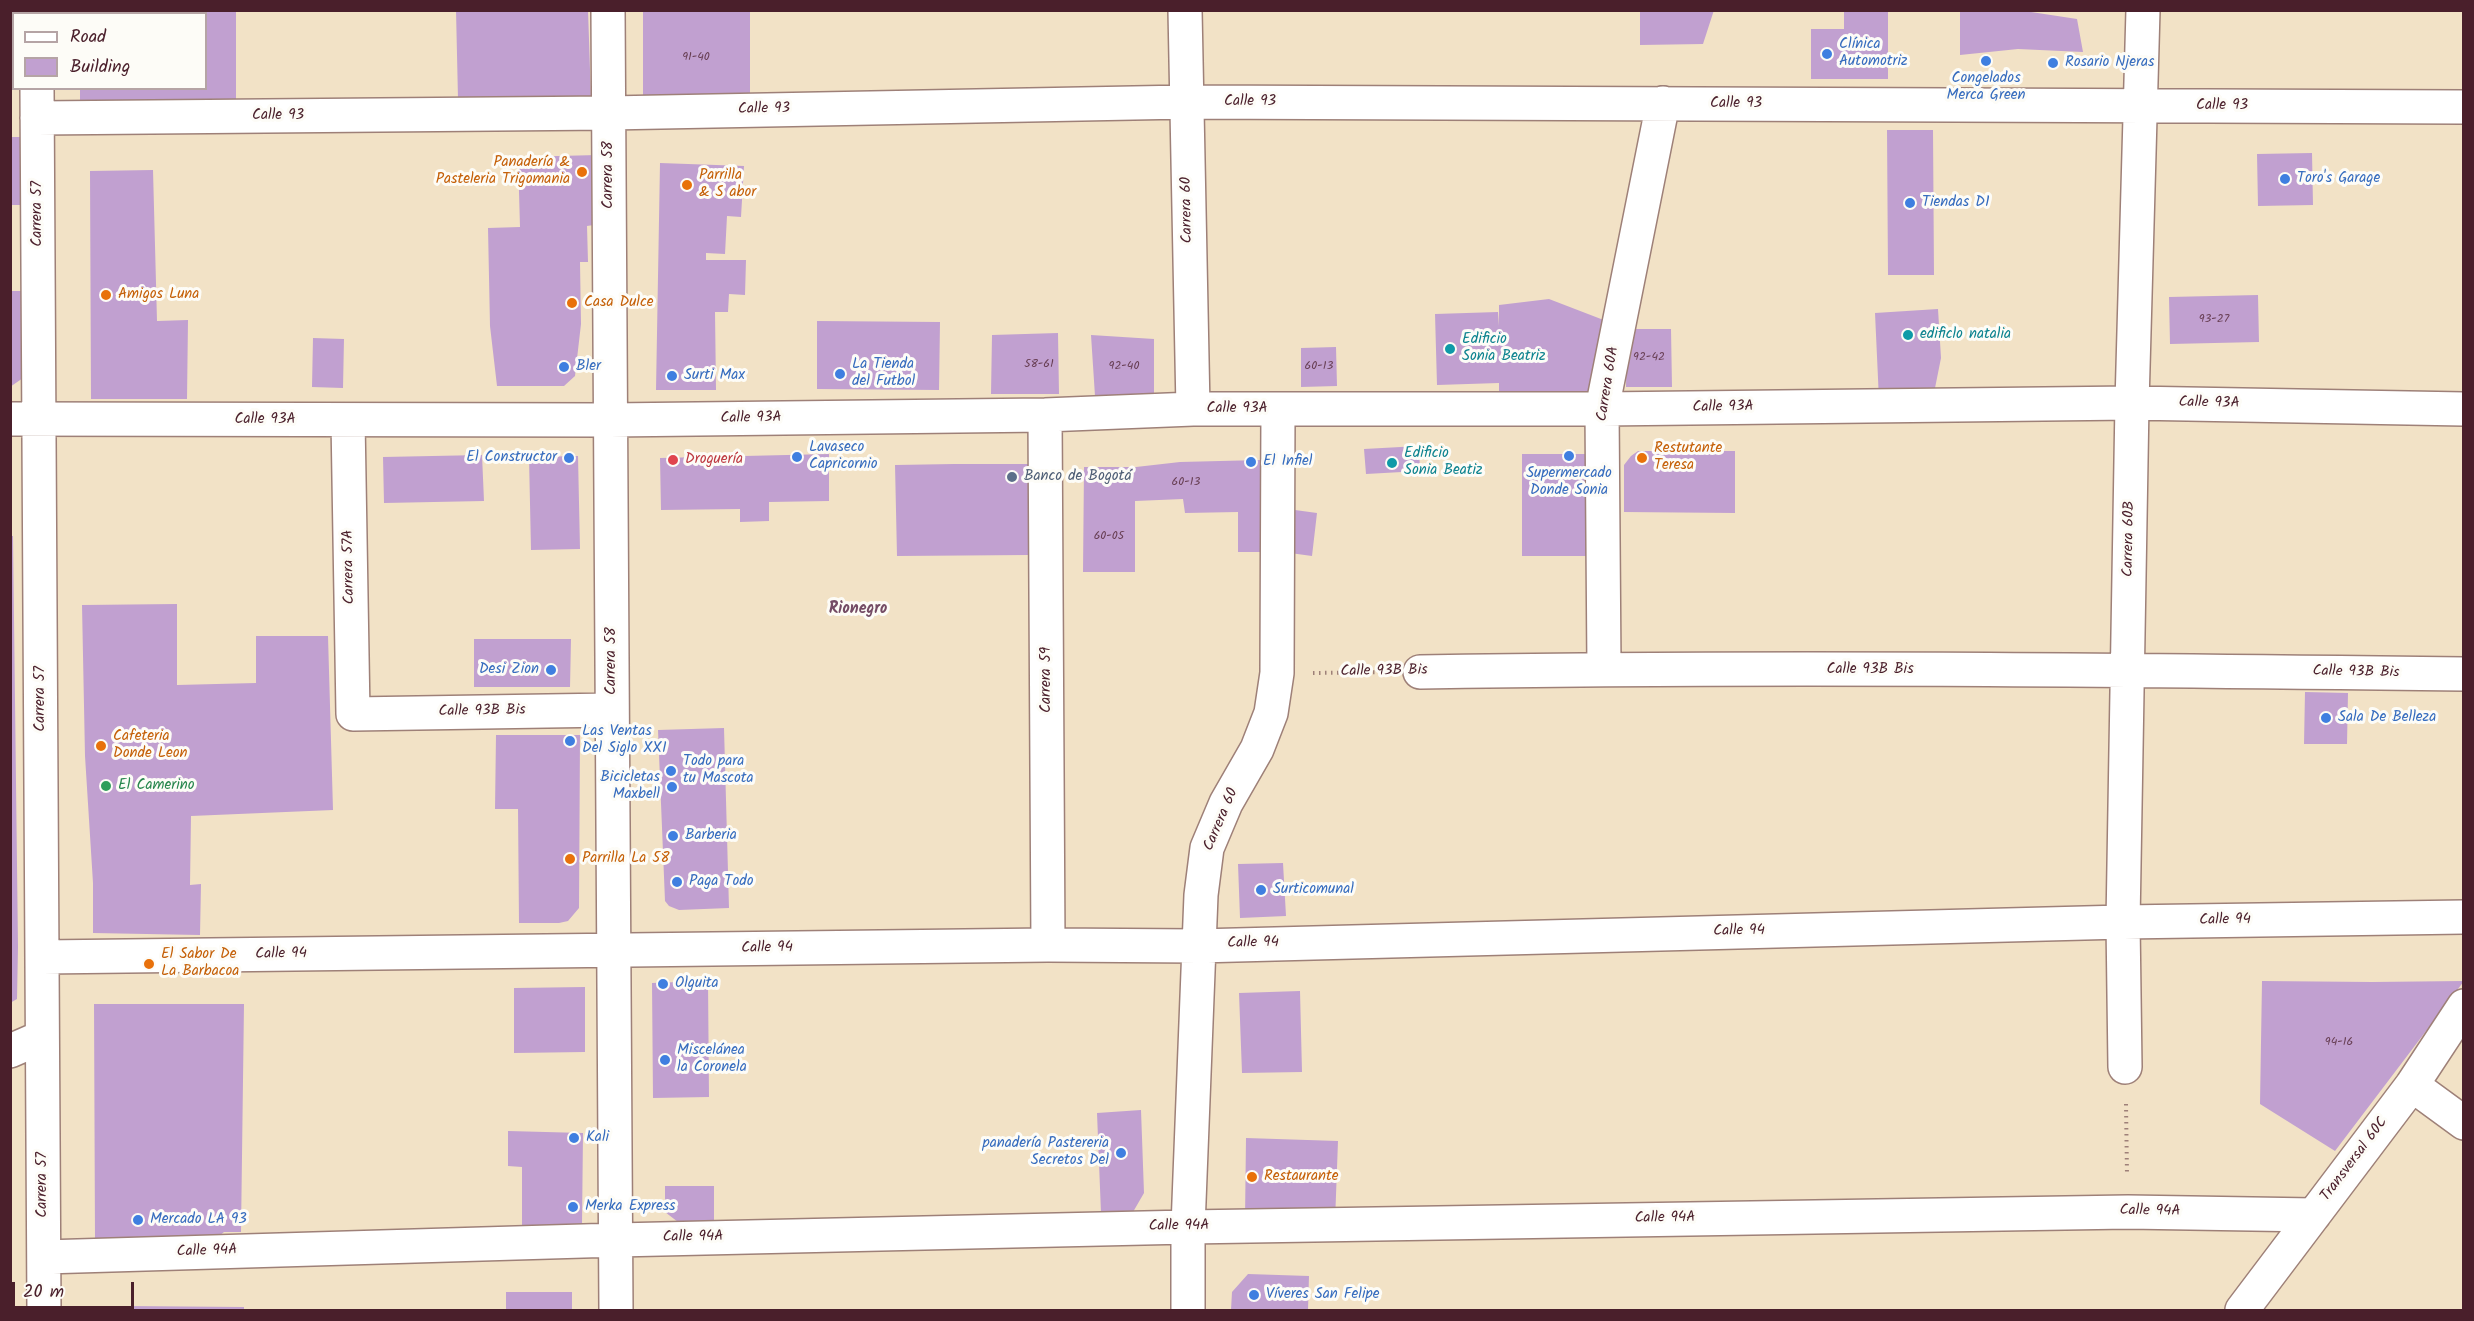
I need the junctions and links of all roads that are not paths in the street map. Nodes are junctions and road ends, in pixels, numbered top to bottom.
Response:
1 (608, 10) edge
2 (1185, 10) edge
3 (2143, 10) edge
4 (1186, 102) junction
5 (37, 103) edge
6 (1664, 103) junction
7 (2142, 106) junction
8 (2463, 107) edge
9 (609, 113) junction
10 (2132, 403) junction
11 (1192, 409) junction
12 (1278, 409) junction
13 (1602, 409) junction
14 (2463, 409) edge
15 (1045, 415) junction
16 (25, 419) edge
17 (348, 420) junction
18 (610, 420) junction
19 (1604, 669) junction
20 (2127, 670) junction
21 (1420, 672) road end
22 (2463, 674) edge
23 (612, 710) junction
24 (353, 714) joint
25 (2463, 917) edge
26 (2123, 922) junction
27 (1048, 945) junction
28 (1198, 946) junction
29 (613, 952) junction
30 (43, 957) junction
31 (2463, 1006) edge
32 (42, 1037) junction
33 (10, 1052) edge
34 (2125, 1067) road end
35 (2412, 1085) junction
36 (2463, 1123) edge
37 (2314, 1215) junction
38 (1188, 1227) junction
39 (616, 1240) junction
40 (44, 1257) junction
41 (44, 1311) edge
42 (616, 1311) edge
43 (1188, 1311) edge
44 (2242, 1311) edge

1 - 9 street, Carrera 58
2 - 4 street, Carrera 60
3 - 7 street, Carrera 60B
4 - 6 street, Calle 93
4 - 9 street, Calle 93
4 - 11 street, Carrera 60
5 - 9 street, Calle 93
5 - 16 street, Carrera 57
6 - 7 street, Calle 93
6 - 13 street, Carrera 60A
7 - 8 street, Calle 93
7 - 10 street, Carrera 60B
9 - 18 street, Carrera 58
10 - 13 street, Calle 93A
10 - 14 street, Calle 93A
10 - 20 street, Carrera 60B
11 - 12 street, Calle 93A
11 - 15 street, Calle 93A
12 - 13 street, Calle 93A
12 - 28 street, Carrera 60
13 - 19 street, Carrera 60A
15 - 18 street, Calle 93A
15 - 27 street, Carrera 59
16 - 17 street, Calle 93A
16 - 30 street, Carrera 57
17 - 18 street, Calle 93A
17 - 24 street, Carrera 57A
18 - 23 street, Carrera 58
19 - 20 street, Calle 93B Bis
19 - 21 street, Calle 93B Bis
20 - 22 street, Calle 93B Bis
20 - 26 street, Carrera 60B
23 - 24 street, Calle 93B Bis
23 - 29 street, Carrera 58
25 - 26 street, Calle 94
26 - 28 street, Calle 94
26 - 34 street, Carrera 60B
27 - 28 street, Calle 94
27 - 29 street, Calle 94
28 - 38 street, Carrera 60
29 - 30 street, Calle 94
29 - 39 street, Carrera 58
30 - 32 street, Carrera 57
31 - 35 street, Transversal 60C
32 - 33 street
32 - 40 street, Carrera 57
35 - 36 street
35 - 37 street, Transversal 60C
37 - 38 street, Calle 94A
37 - 44 street, Transversal 60C
38 - 39 street, Calle 94A
38 - 43 street, Carrera 60
39 - 40 street, Calle 94A
39 - 42 street, Carrera 58
40 - 41 street, Carrera 57

